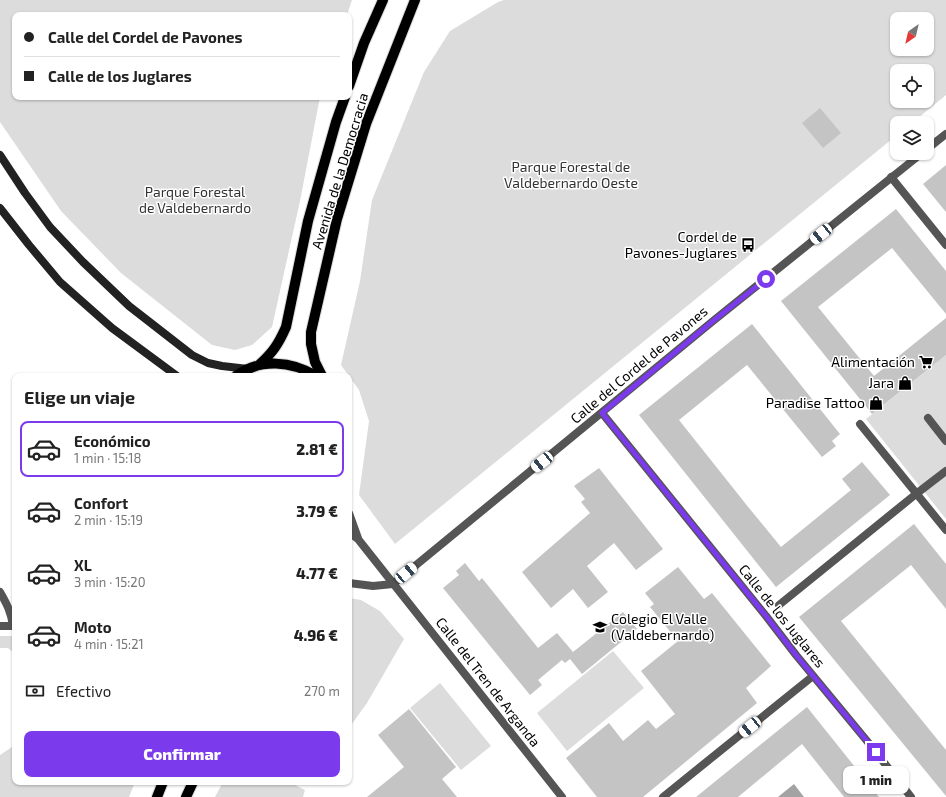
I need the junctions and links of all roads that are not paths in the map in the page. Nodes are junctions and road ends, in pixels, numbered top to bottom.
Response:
1 (383, 0) edge
2 (415, 0) edge
3 (352, 77) edge
4 (344, 100) edge
5 (946, 134) edge
6 (934, 143) edge
7 (0, 155) edge
8 (913, 160) edge
9 (892, 177) junction
10 (0, 208) edge
11 (946, 245) edge
12 (259, 365) junction
13 (248, 369) junction
14 (173, 373) edge
15 (241, 373) edge
16 (311, 373) edge
17 (320, 373) edge
18 (602, 413) junction
19 (928, 418) dead end
20 (860, 424) dead end
21 (946, 441) edge
22 (946, 471) edge
23 (916, 494) junction
24 (352, 522) edge
25 (946, 530) edge
26 (352, 534) edge
27 (358, 539) junction
28 (352, 584) edge
29 (393, 584) junction
30 (0, 592) edge
31 (779, 605) dead end
32 (12, 615) edge
33 (0, 626) edge
34 (12, 626) edge
35 (813, 676) junction
36 (162, 785) edge
37 (192, 785) edge
38 (157, 797) edge
39 (186, 797) edge
40 (562, 797) edge
41 (663, 797) edge
42 (911, 797) edge

1 - 3 main road, Avenida de la Democracia
2 - 17 main road, Avenida de la Democracia
4 - 12 main road, Avenida de la Democracia
5 - 6 street
7 - 13 main road
8 - 9 street, Calle del Cordel de Pavones
9 - 11 street
9 - 18 street, Calle del Cordel de Pavones
10 - 14 main road
12 - 13 main road
12 - 16 main road
13 - 15 main road
18 - 29 street, Calle del Cordel de Pavones
18 - 35 street, Calle de los Juglares
19 - 21 street
20 - 23 street
22 - 23 street
23 - 25 street
23 - 31 street
24 - 27 street, Calle del Tren de Arganda
26 - 27 street, Calle del Tren de Arganda
27 - 29 street, Calle del Tren de Arganda
28 - 29 street
29 - 40 street, Calle del Tren de Arganda
30 - 32 street
33 - 34 street
35 - 41 street
35 - 42 street, Calle de los Juglares
36 - 38 main road
37 - 39 main road

